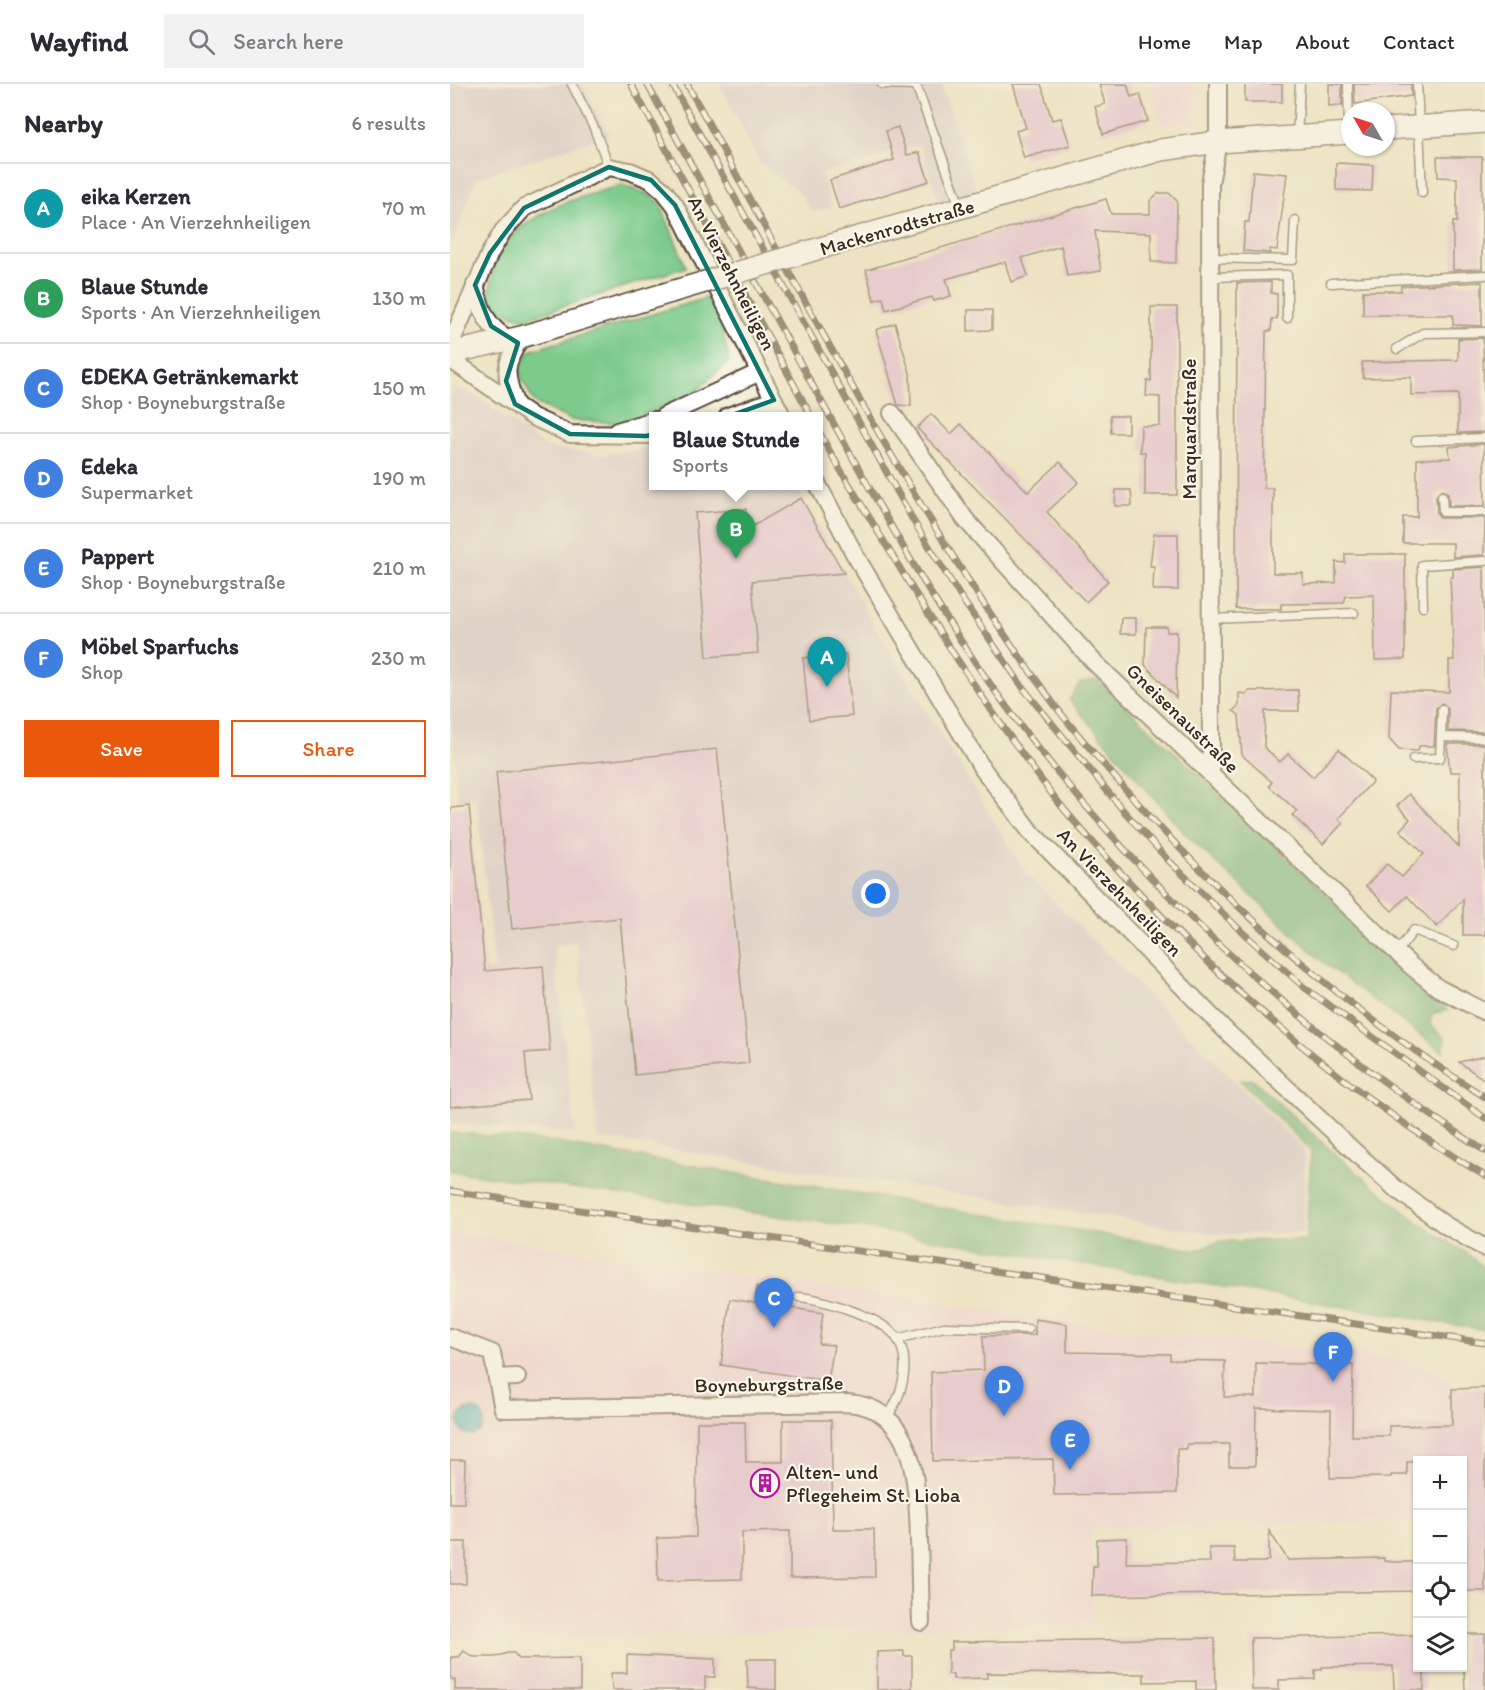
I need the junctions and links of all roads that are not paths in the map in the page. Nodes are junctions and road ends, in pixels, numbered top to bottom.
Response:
1 (572, 84) edge
2 (882, 84) edge
3 (1218, 84) edge
4 (1300, 84) edge
5 (1348, 84) edge
6 (1417, 84) edge
7 (1348, 102) edge
8 (1485, 122) edge
9 (1421, 126) junction
10 (1395, 128) edge
11 (1341, 134) edge
12 (1297, 137) junction
13 (1218, 142) junction
14 (609, 167) junction
15 (1422, 193) dead end
16 (961, 209) junction
17 (1295, 220) dead end
18 (1210, 258) junction
19 (1485, 275) edge
20 (1210, 277) junction
21 (1331, 283) dead end
22 (475, 285) junction
23 (1287, 318) dead end
24 (1485, 332) edge
25 (516, 338) junction
26 (450, 345) edge
27 (1397, 349) dead end
28 (450, 353) edge
29 (450, 359) edge
30 (760, 372) junction
31 (774, 400) junction
32 (515, 404) junction
33 (675, 412) edge
34 (742, 412) edge
35 (780, 412) edge
36 (892, 413) dead end
37 (649, 421) edge
38 (602, 435) junction
39 (649, 435) edge
40 (1485, 438) edge
41 (1416, 441) dead end
42 (822, 490) edge
43 (1442, 496) dead end
44 (1485, 512) edge
45 (1485, 561) edge
46 (1423, 607) dead end
47 (1354, 613) dead end
48 (1210, 619) junction
49 (1442, 709) dead end
50 (1441, 737) junction
51 (1485, 738) edge
52 (1413, 759) dead end
53 (1211, 775) junction
54 (1454, 946) dead end
55 (1397, 952) junction
56 (1485, 1012) edge
57 (1485, 1248) edge
58 (799, 1297) dead end
59 (1028, 1329) dead end
60 (450, 1336) edge
61 (897, 1339) junction
62 (517, 1377) dead end
63 (496, 1378) junction
64 (886, 1418) junction
65 (921, 1622) dead end

1 - 14 lane
2 - 16 lane
3 - 13 street, Marquardstraße
4 - 12 lane
5 - 7 lane
6 - 9 lane
8 - 9 street
9 - 10 street
9 - 15 lane
11 - 12 street, Mackenrodtstraße
12 - 13 street, Mackenrodtstraße
13 - 16 street, Mackenrodtstraße
13 - 18 street, Marquardstraße
14 - 22 street
14 - 30 street, An Vierzehnheiligen
16 - 25 street, Mackenrodtstraße, bridge
17 - 18 lane
18 - 20 street, Marquardstraße
19 - 21 lane
20 - 23 lane
20 - 48 street, Marquardstraße
22 - 25 street
22 - 26 street
24 - 27 lane
25 - 28 street, Mackenrodtstraße
25 - 32 street
29 - 32 street
30 - 31 street, An Vierzehnheiligen
30 - 33 street, An Vierzehnheiligen
31 - 34 street
31 - 35 street, An Vierzehnheiligen
32 - 38 street
36 - 53 street, Gneisenaustraße
37 - 38 street
38 - 39 street
40 - 41 lane
42 - 57 street, An Vierzehnheiligen
43 - 44 lane
45 - 46 lane
47 - 48 lane
48 - 53 street, Marquardstraße
49 - 50 lane
50 - 51 lane
50 - 52 lane
53 - 55 street, Gneisenaustraße
54 - 55 lane
55 - 56 street, Gneisenaustraße
58 - 61 lane
59 - 61 lane
60 - 63 street, Boyneburgstraße
61 - 64 lane
62 - 63 street
63 - 64 street, Boyneburgstraße
64 - 65 street, Boyneburgstraße

